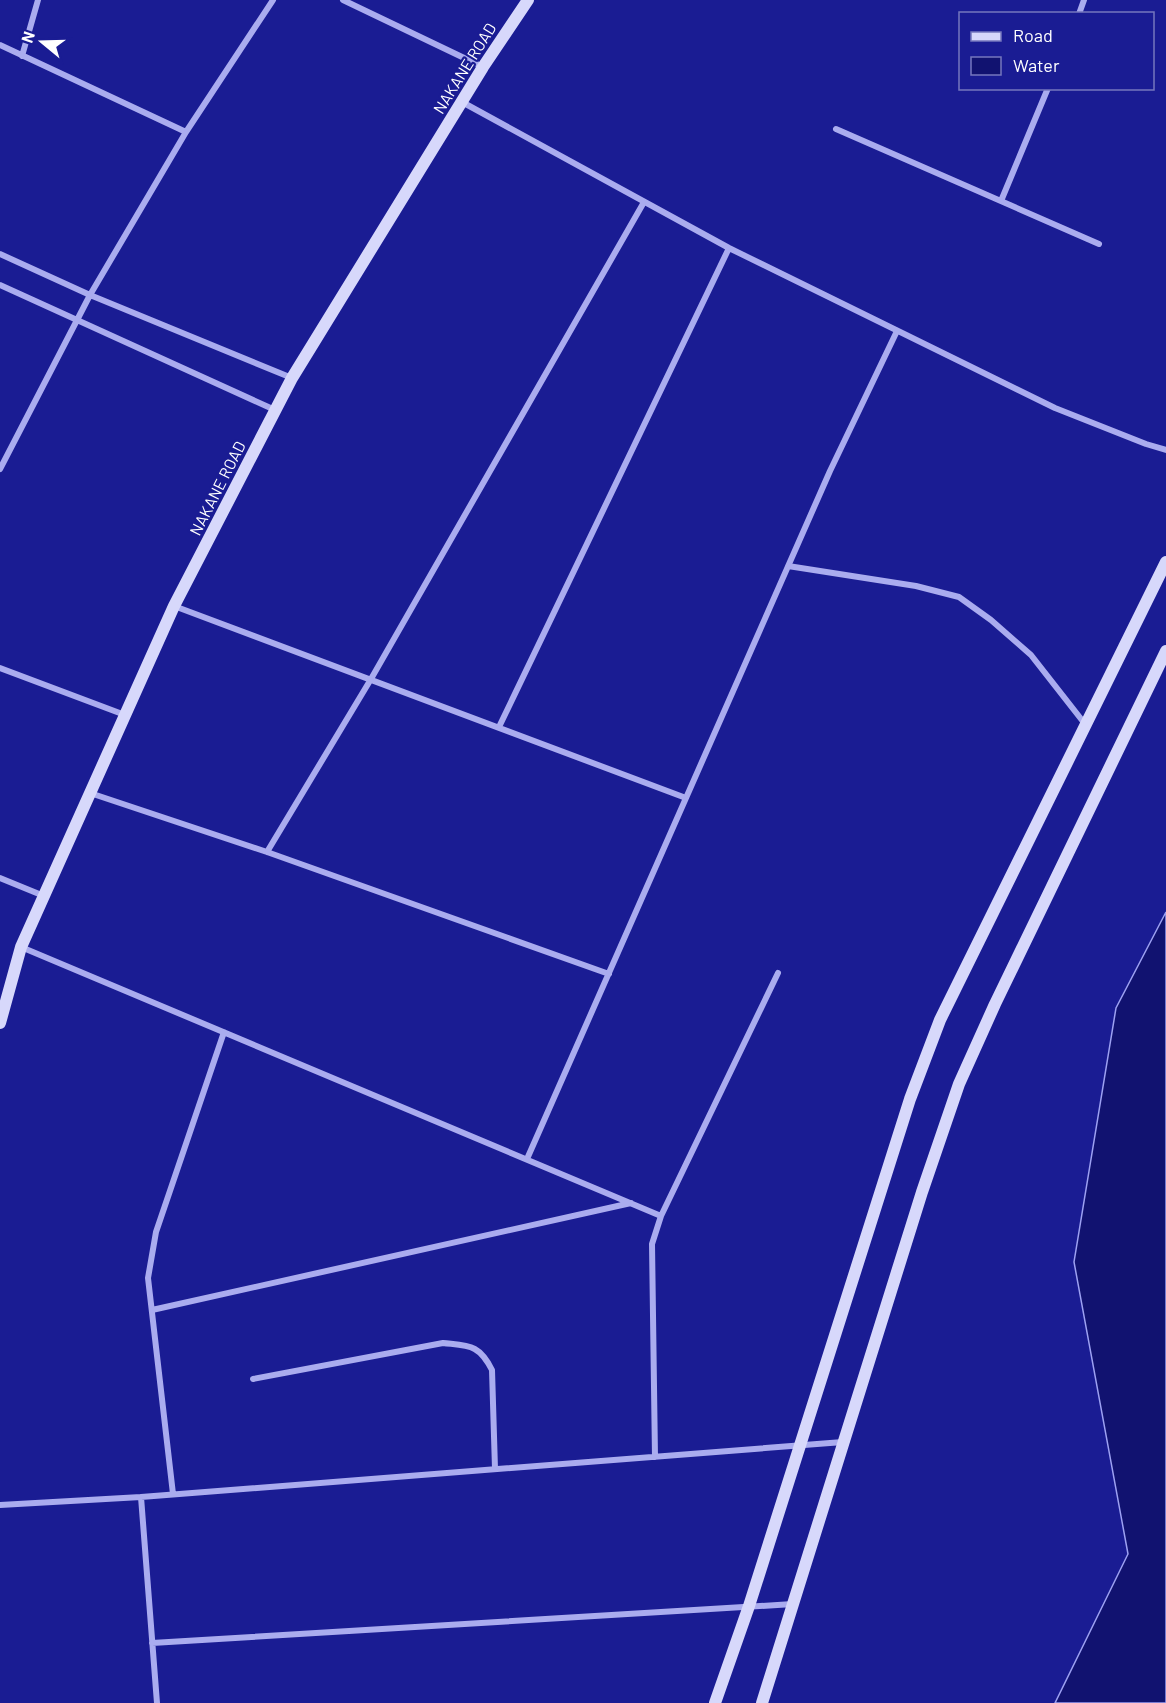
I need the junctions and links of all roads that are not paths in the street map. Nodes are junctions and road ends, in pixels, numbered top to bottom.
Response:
1 (38, 0) edge
2 (273, 0) edge
3 (343, 0) edge
4 (528, 0) edge
5 (0, 45) edge
6 (22, 56) junction
7 (483, 66) junction
8 (1047, 90) edge
9 (462, 102) junction
10 (836, 129) dead end
11 (186, 132) junction
12 (1001, 201) junction
13 (644, 202) junction
14 (1099, 244) dead end
15 (729, 249) junction
16 (0, 254) edge
17 (0, 285) edge
18 (90, 295) junction
19 (77, 320) junction
20 (897, 331) junction
21 (292, 378) junction
22 (275, 411) junction
23 (1166, 450) edge
24 (0, 469) edge
25 (1166, 562) edge
26 (788, 566) junction
27 (174, 606) junction
28 (1166, 651) edge
29 (0, 668) edge
30 (371, 679) junction
31 (125, 715) junction
32 (1085, 724) junction
33 (499, 727) junction
34 (90, 794) junction
35 (686, 798) junction
36 (267, 852) junction
37 (0, 878) edge
38 (45, 896) junction
39 (21, 947) junction
40 (778, 973) dead end
41 (609, 974) junction
42 (0, 1023) edge
43 (224, 1032) junction
44 (528, 1160) junction
45 (631, 1203) junction
46 (661, 1216) junction
47 (152, 1311) junction
48 (253, 1379) dead end
49 (844, 1442) junction
50 (800, 1445) junction
51 (655, 1456) junction
52 (495, 1469) junction
53 (173, 1494) junction
54 (141, 1497) junction
55 (0, 1505) edge
56 (793, 1604) junction
57 (749, 1606) junction
58 (152, 1643) junction
59 (157, 1703) edge
60 (715, 1703) edge
61 (762, 1703) edge

1 - 6 street
2 - 11 street
3 - 7 street
4 - 7 street, NAKANE ROAD
5 - 6 street
6 - 11 street
7 - 9 street, NAKANE ROAD
8 - 12 street
9 - 13 street
9 - 21 street, NAKANE ROAD
10 - 12 street
11 - 18 street
12 - 14 street
13 - 15 street
13 - 30 street
15 - 20 street
15 - 33 street
16 - 18 street
17 - 19 street
18 - 19 street
18 - 21 street
19 - 22 street
19 - 24 street
20 - 23 street
20 - 26 street
21 - 22 street, NAKANE ROAD
22 - 27 street, NAKANE ROAD
25 - 32 street
26 - 32 street
26 - 35 street
27 - 30 street
27 - 31 street, NAKANE ROAD
28 - 49 street
29 - 31 street
30 - 33 street
30 - 36 street
31 - 34 street, NAKANE ROAD
32 - 50 street
33 - 35 street
34 - 36 street
34 - 38 street, NAKANE ROAD
35 - 41 street
36 - 41 street
37 - 38 street
38 - 39 street, NAKANE ROAD
39 - 42 street, NAKANE ROAD
39 - 43 street
40 - 46 street
41 - 44 street
43 - 44 street
43 - 47 street
44 - 45 street
45 - 46 street
45 - 47 street
46 - 51 street
47 - 53 street
48 - 52 street
49 - 50 street
49 - 56 street
50 - 51 street
50 - 57 street
51 - 52 street
52 - 53 street
53 - 54 street
54 - 55 street
54 - 58 street
56 - 57 street
56 - 61 street
57 - 58 street
57 - 60 street
58 - 59 street

